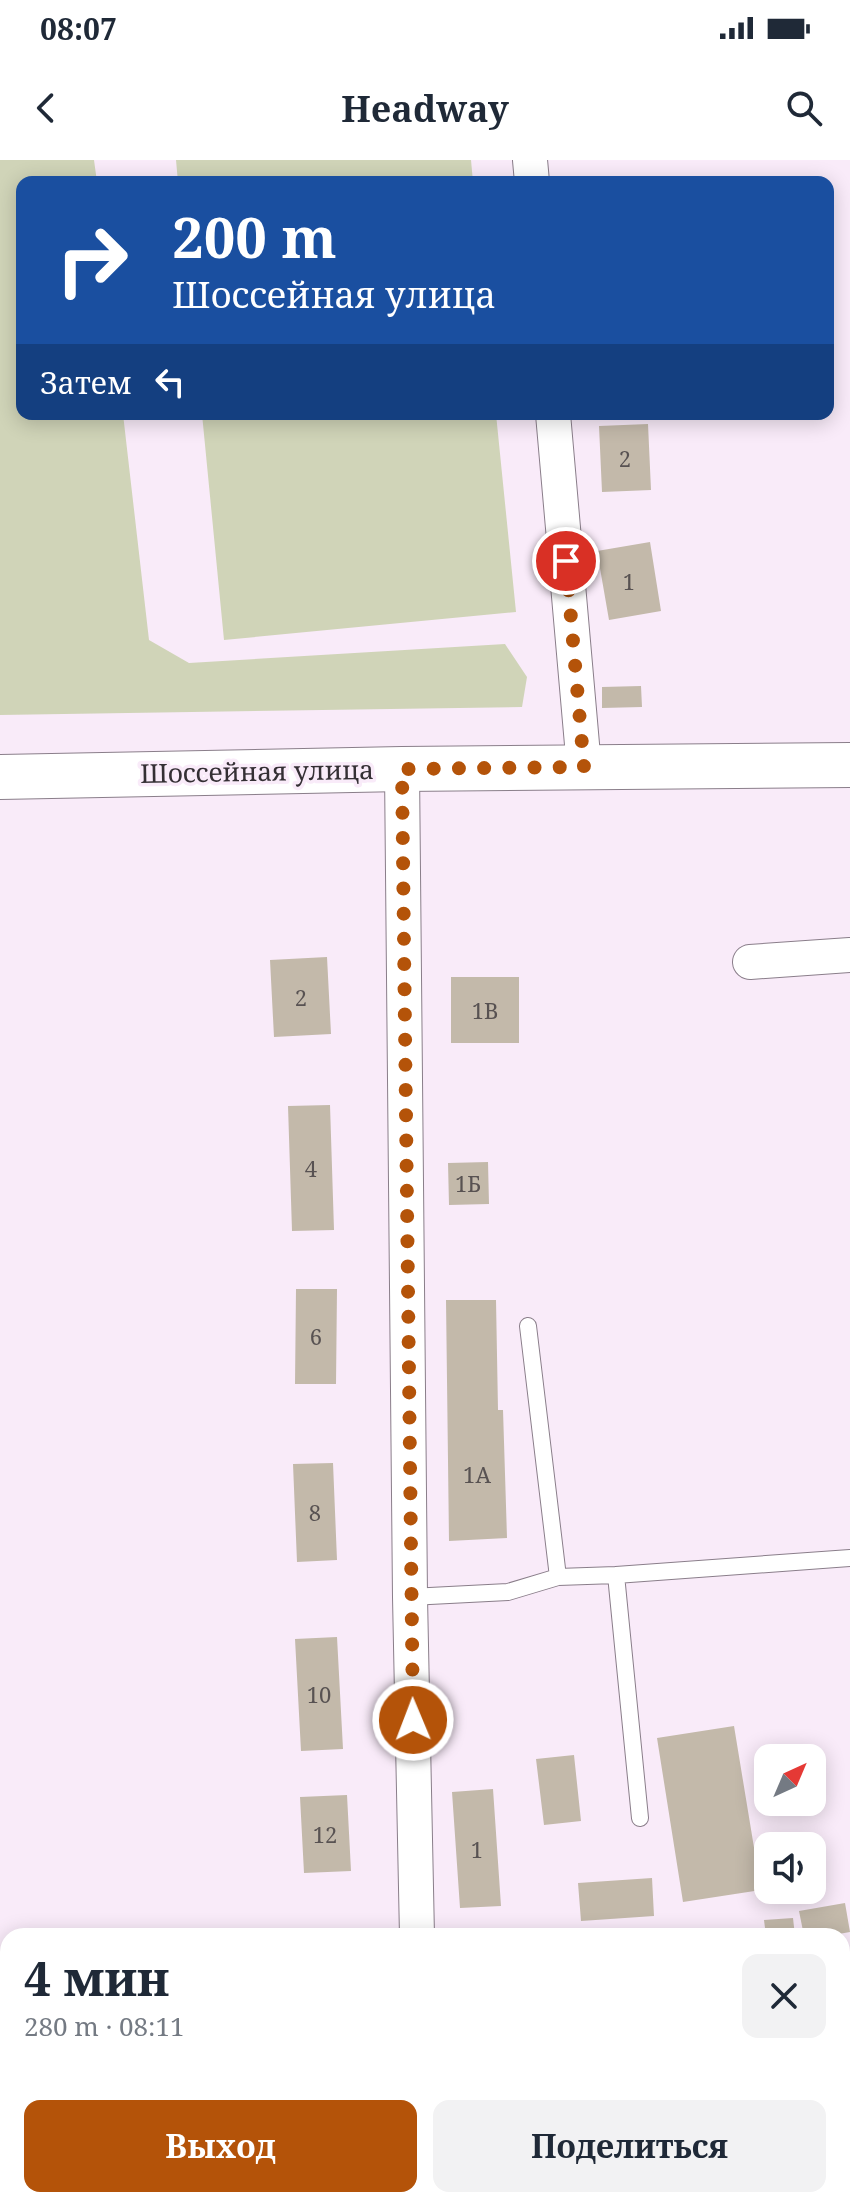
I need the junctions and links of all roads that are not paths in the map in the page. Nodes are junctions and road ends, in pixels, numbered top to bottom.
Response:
1 (554, 420) edge
2 (850, 765) edge
3 (584, 767) junction
4 (402, 769) junction
5 (0, 777) edge
6 (850, 955) edge
7 (750, 962) dead end
8 (528, 1326) dead end
9 (850, 1558) edge
10 (616, 1575) junction
11 (558, 1577) junction
12 (410, 1597) junction
13 (640, 1818) dead end
14 (417, 1928) edge

1 - 3 street
2 - 3 street, Шоссейная улица
3 - 4 street, Шоссейная улица
4 - 5 street, Шоссейная улица
4 - 12 street
6 - 7 street
8 - 11 lane
9 - 10 lane
10 - 11 lane
10 - 13 lane
11 - 12 lane
12 - 14 street

